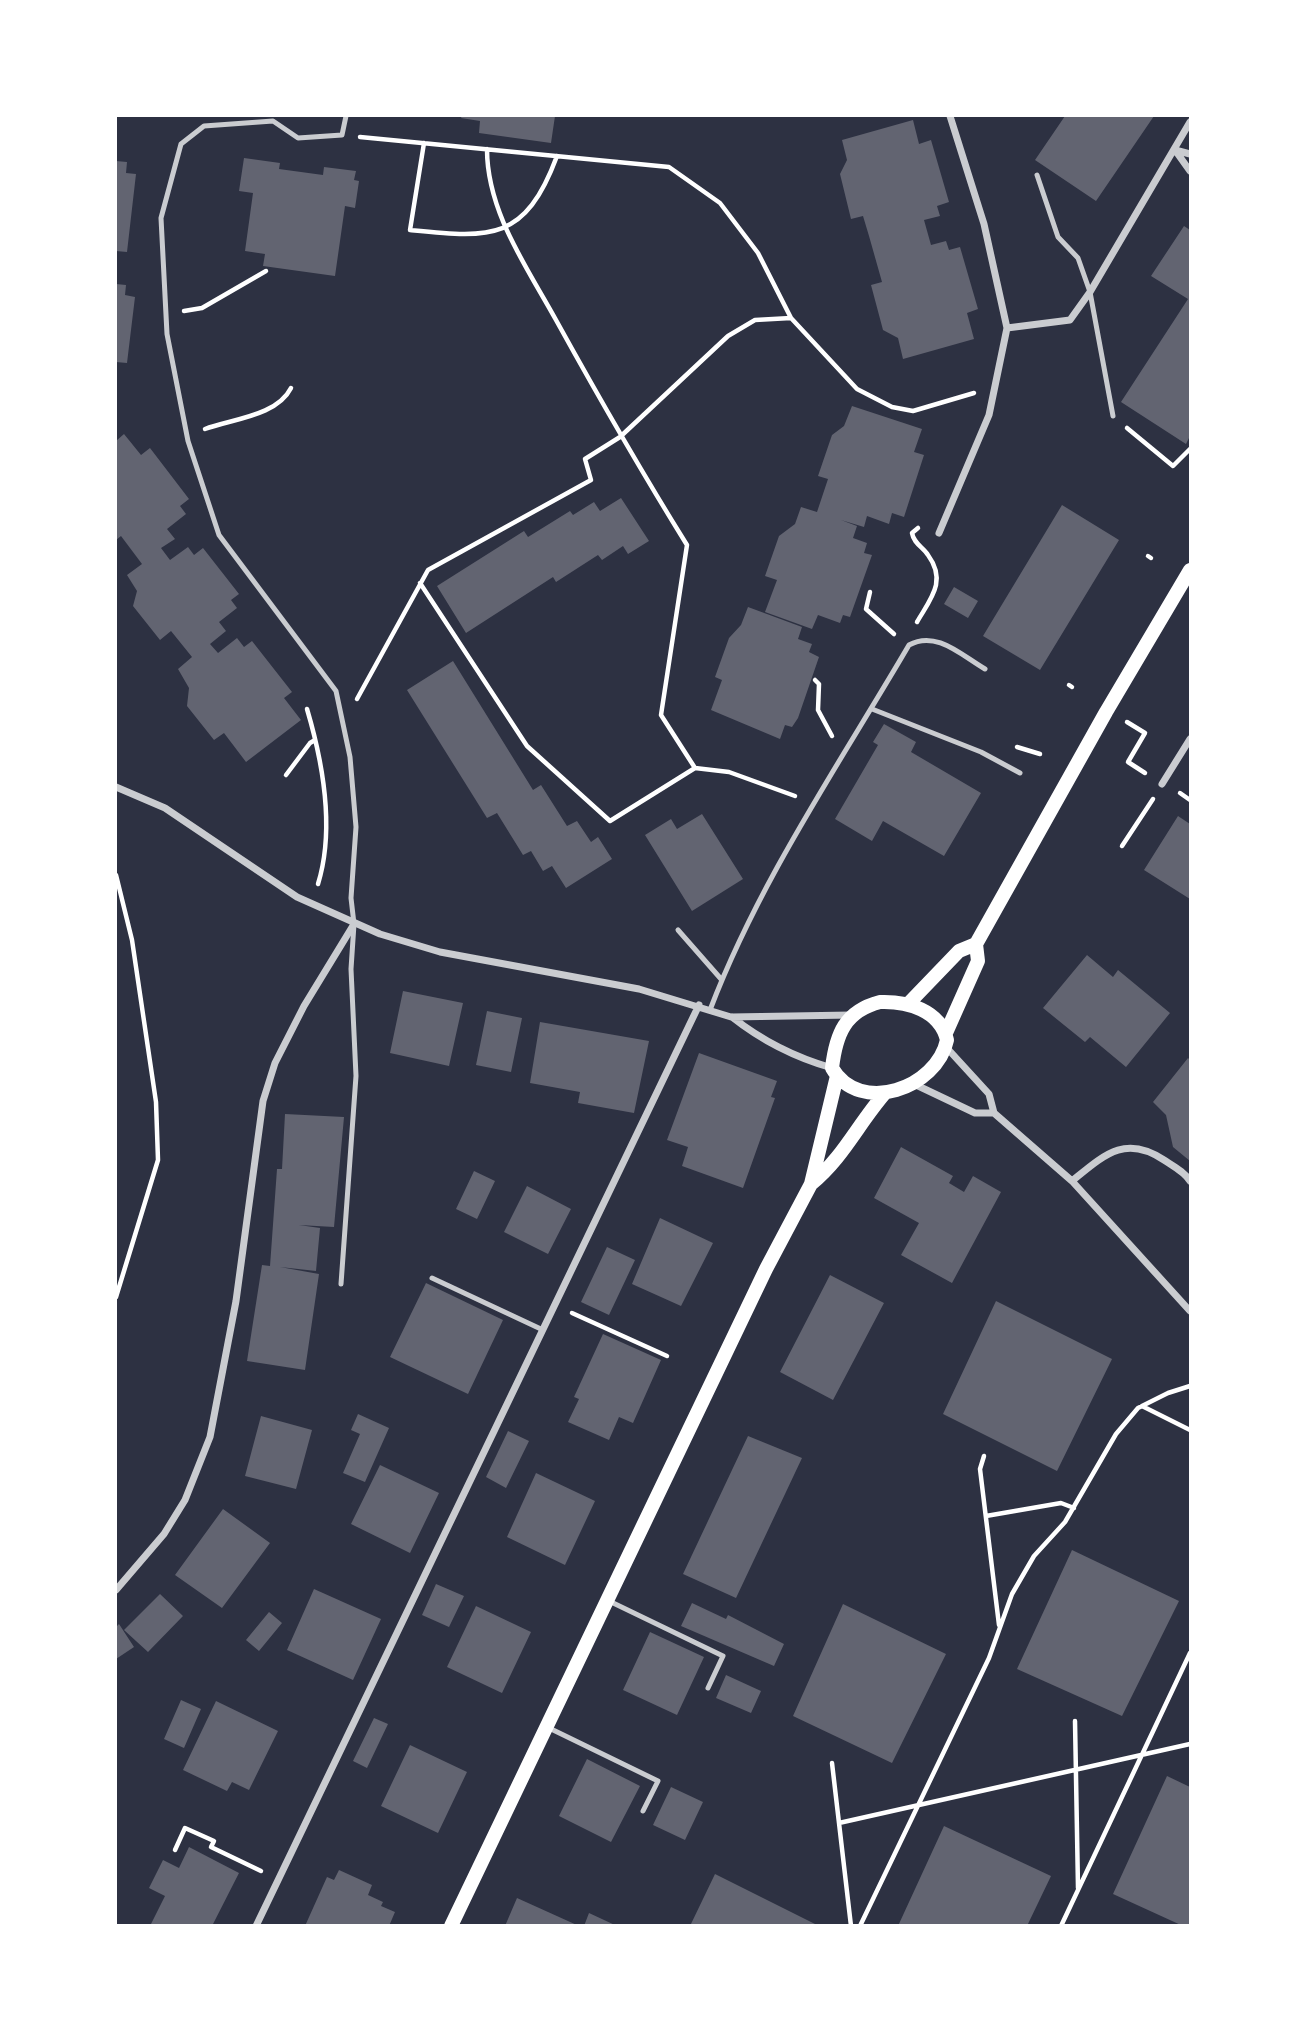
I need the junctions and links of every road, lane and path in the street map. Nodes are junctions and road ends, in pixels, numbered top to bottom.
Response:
1 (346, 116) edge
2 (950, 116) edge
3 (1191, 122) edge
4 (342, 135) junction
5 (424, 143) junction
6 (486, 149) junction
7 (1175, 150) junction
8 (1191, 154) edge
9 (557, 156) junction
10 (1191, 171) edge
11 (1037, 175) dead end
12 (506, 227) junction
13 (266, 271) dead end
14 (1090, 292) junction
15 (166, 314) junction
16 (791, 318) junction
17 (1007, 328) junction
18 (995, 386) junction
19 (291, 388) dead end
20 (1113, 416) joint
21 (187, 435) junction
22 (620, 437) junction
23 (1191, 450) edge
24 (939, 533) joint
25 (1191, 570) edge
26 (419, 582) junction
27 (870, 592) dead end
28 (909, 645) junction
29 (985, 669) dead end
30 (815, 681) dead end
31 (307, 709) dead end
32 (872, 709) junction
33 (1126, 722) dead end
34 (342, 723) junction
35 (1191, 739) edge
36 (315, 740) junction
37 (848, 749) junction
38 (695, 768) junction
39 (1020, 773) dead end
40 (286, 775) dead end
41 (1162, 784) junction
42 (116, 787) edge
43 (815, 806) junction
44 (1122, 846) dead end
45 (116, 875) edge
46 (310, 904) junction
47 (354, 924) junction
48 (678, 930) dead end
49 (976, 944) junction
50 (721, 979) junction
51 (908, 1004) junction
52 (699, 1005) junction
53 (710, 1010) junction
54 (851, 1015) junction
55 (731, 1017) junction
56 (946, 1040) junction
57 (835, 1072) junction
58 (914, 1084) junction
59 (885, 1093) junction
60 (994, 1113) junction
61 (1072, 1181) junction
62 (1191, 1181) edge
63 (811, 1184) junction
64 (432, 1278) dead end
65 (341, 1284) dead end
66 (116, 1297) edge
67 (555, 1305) junction
68 (1191, 1311) edge
69 (542, 1330) junction
70 (667, 1356) dead end
71 (1191, 1386) edge
72 (1141, 1406) junction
73 (1191, 1430) edge
74 (984, 1456) dead end
75 (1074, 1508) junction
76 (986, 1516) junction
77 (116, 1590) edge
78 (606, 1600) junction
79 (999, 1629) junction
80 (1191, 1653) edge
81 (708, 1688) dead end
82 (1075, 1721) dead end
83 (546, 1727) junction
84 (1191, 1744) edge
85 (1142, 1755) junction
86 (832, 1763) dead end
87 (1076, 1770) junction
88 (918, 1806) junction
89 (643, 1811) dead end
90 (839, 1823) junction
91 (175, 1850) dead end
92 (278, 1879) junction
93 (1078, 1891) junction
94 (256, 1926) edge
95 (451, 1926) edge
96 (851, 1926) edge
97 (860, 1926) edge
98 (1061, 1926) edge

1 - 4 lane
2 - 17 street
3 - 7 street
4 - 5 path
4 - 15 lane
5 - 6 path
5 - 12 path
6 - 9 path
6 - 12 path
7 - 8 street
7 - 10 street
7 - 14 street
9 - 12 path
9 - 16 path
11 - 14 lane
12 - 22 path
13 - 15 path
14 - 17 street
14 - 20 lane
15 - 21 lane
16 - 18 path
16 - 22 path
17 - 18 street
18 - 24 street
19 - 21 path
20 - 23 path
21 - 34 lane
22 - 26 path
22 - 38 path
24 - 28 path
25 - 49 main road
26 - 34 path
26 - 38 path
27 - 28 path
28 - 29 lane
28 - 32 lane
30 - 37 path
31 - 36 path
32 - 37 lane
32 - 39 lane
33 - 41 path
34 - 47 lane
35 - 41 street
36 - 40 path
36 - 46 path
37 - 43 lane
38 - 43 path
41 - 44 path
42 - 46 street
43 - 50 lane
45 - 66 path
46 - 47 street
47 - 52 street
47 - 65 lane
47 - 77 street
48 - 50 lane
49 - 51 main road
49 - 56 main road
50 - 53 lane
51 - 54 main road
51 - 56 main road
52 - 53 street
52 - 67 street
53 - 55 street
54 - 55 street
54 - 57 main road
55 - 57 street
56 - 58 main road
56 - 60 street
57 - 59 main road
57 - 63 main road
58 - 59 main road
58 - 60 street
59 - 63 main road
60 - 61 street
61 - 62 street
61 - 68 street
63 - 78 main road
64 - 69 lane
67 - 69 street
67 - 70 path
69 - 92 street
71 - 72 path
72 - 73 path
72 - 75 path
74 - 76 path
75 - 76 path
75 - 79 path
76 - 79 path
78 - 81 lane
78 - 83 main road
79 - 88 path
80 - 85 path
82 - 87 path
83 - 89 lane
83 - 95 main road
84 - 85 path
85 - 87 path
85 - 93 path
86 - 90 path
87 - 88 path
87 - 93 path
88 - 90 path
88 - 97 path
90 - 96 path
91 - 92 path
92 - 94 street
93 - 98 path

